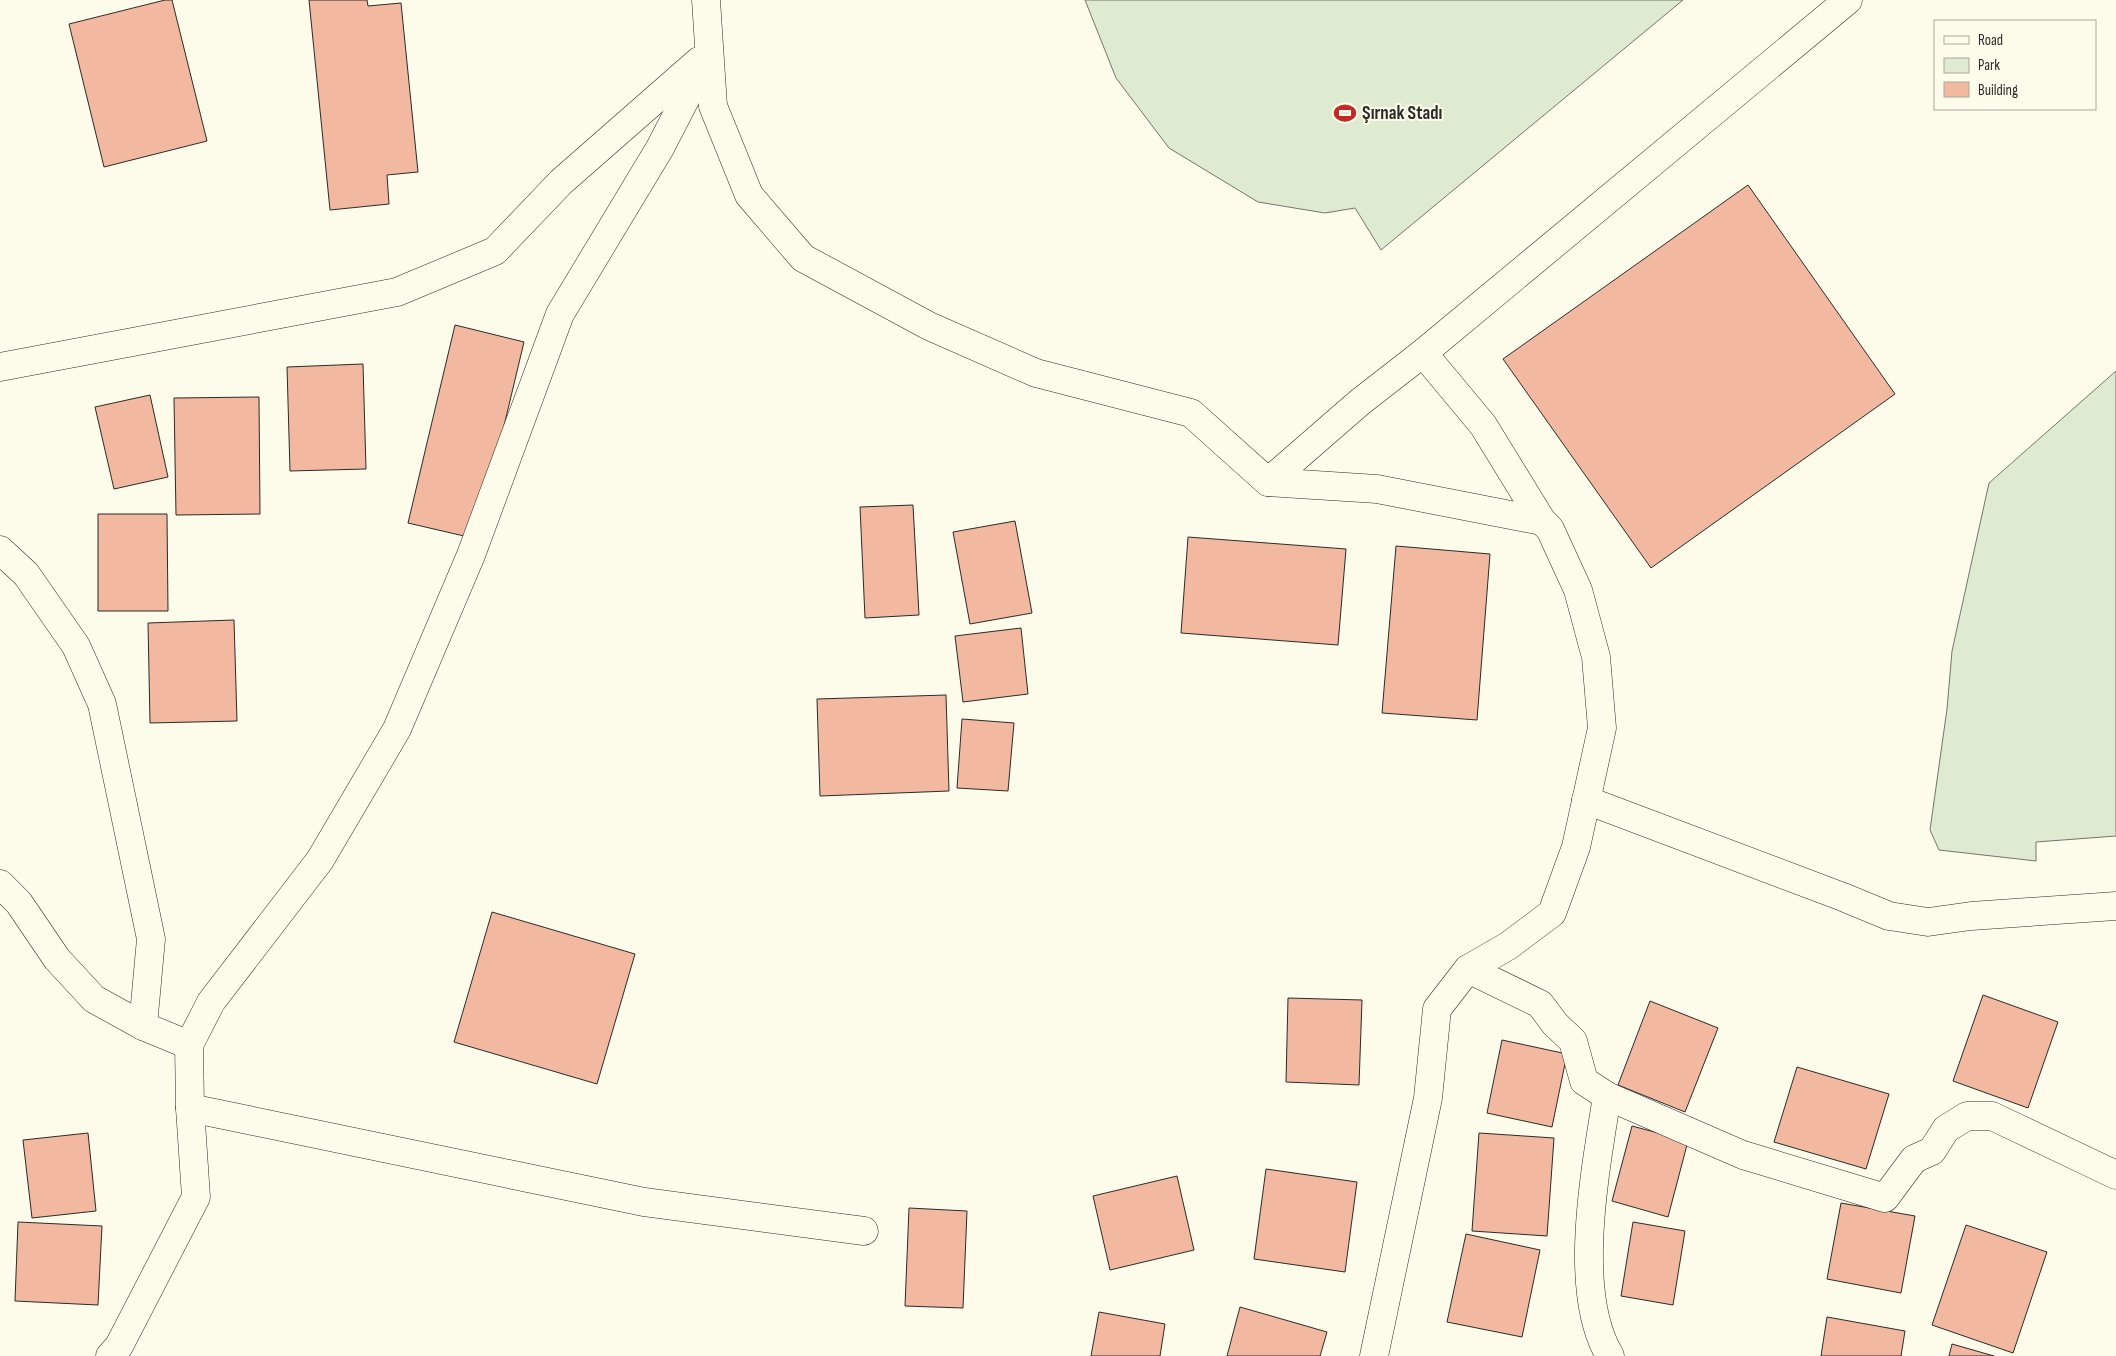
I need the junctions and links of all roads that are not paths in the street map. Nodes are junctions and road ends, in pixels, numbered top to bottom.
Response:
1 (706, 0) edge
2 (1848, 0) edge
3 (710, 51) junction
4 (1423, 353) junction
5 (0, 367) edge
6 (1268, 482) junction
7 (1542, 521) junction
8 (0, 550) edge
9 (1586, 800) junction
10 (0, 884) edge
11 (2116, 906) edge
12 (1468, 968) junction
13 (143, 1026) junction
14 (190, 1045) junction
15 (1607, 1096) junction
16 (190, 1108) junction
17 (2116, 1174) edge
18 (864, 1231) dead end
19 (110, 1356) edge
20 (1374, 1356) edge
21 (1610, 1356) edge

1 - 3 street
2 - 4 street
3 - 5 street
3 - 6 street
3 - 14 street
4 - 6 street
4 - 7 street
6 - 7 street
7 - 9 street
8 - 13 street
9 - 11 street
9 - 12 street
10 - 13 street
12 - 15 street
12 - 20 street
13 - 14 street
14 - 16 street
15 - 17 street
15 - 21 street
16 - 18 street
16 - 19 street

